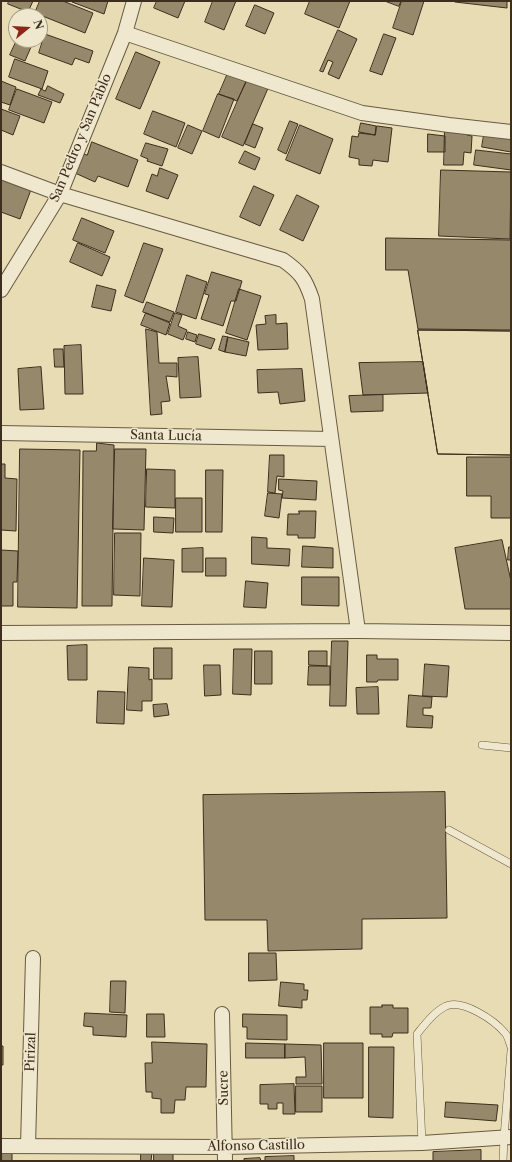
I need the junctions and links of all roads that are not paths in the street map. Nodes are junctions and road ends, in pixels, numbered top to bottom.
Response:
1 (134, 1) edge
2 (125, 33) junction
3 (511, 132) edge
4 (1, 172) edge
5 (60, 194) junction
6 (1, 290) edge
7 (1, 432) edge
8 (331, 439) junction
9 (358, 631) junction
10 (1, 633) edge
11 (511, 633) edge
12 (482, 745) dead end
13 (511, 748) edge
14 (449, 830) dead end
15 (511, 864) edge
16 (33, 958) dead end
17 (222, 1014) dead end
18 (511, 1047) edge
19 (511, 1051) edge
20 (507, 1137) edge
21 (422, 1143) junction
22 (1, 1146) edge
23 (28, 1146) junction
24 (225, 1147) junction
25 (225, 1161) edge
26 (503, 1161) edge

1 - 2 street, San Pedro y San Pablo
2 - 3 street
2 - 5 street, San Pedro y San Pablo
4 - 5 street
5 - 6 street, San Pedro y San Pablo
5 - 8 street
7 - 8 street, Santa Lucía
8 - 9 street
9 - 10 street
9 - 11 street
12 - 13 lane
14 - 15 lane
16 - 23 street, Pirizal
17 - 24 street, Sucre
18 - 21 lane
19 - 20 lane
20 - 21 street, Alfonso Castillo
20 - 26 lane
21 - 24 street, Alfonso Castillo
22 - 23 street, Alfonso Castillo
23 - 24 street, Alfonso Castillo
24 - 25 street, Sucre

